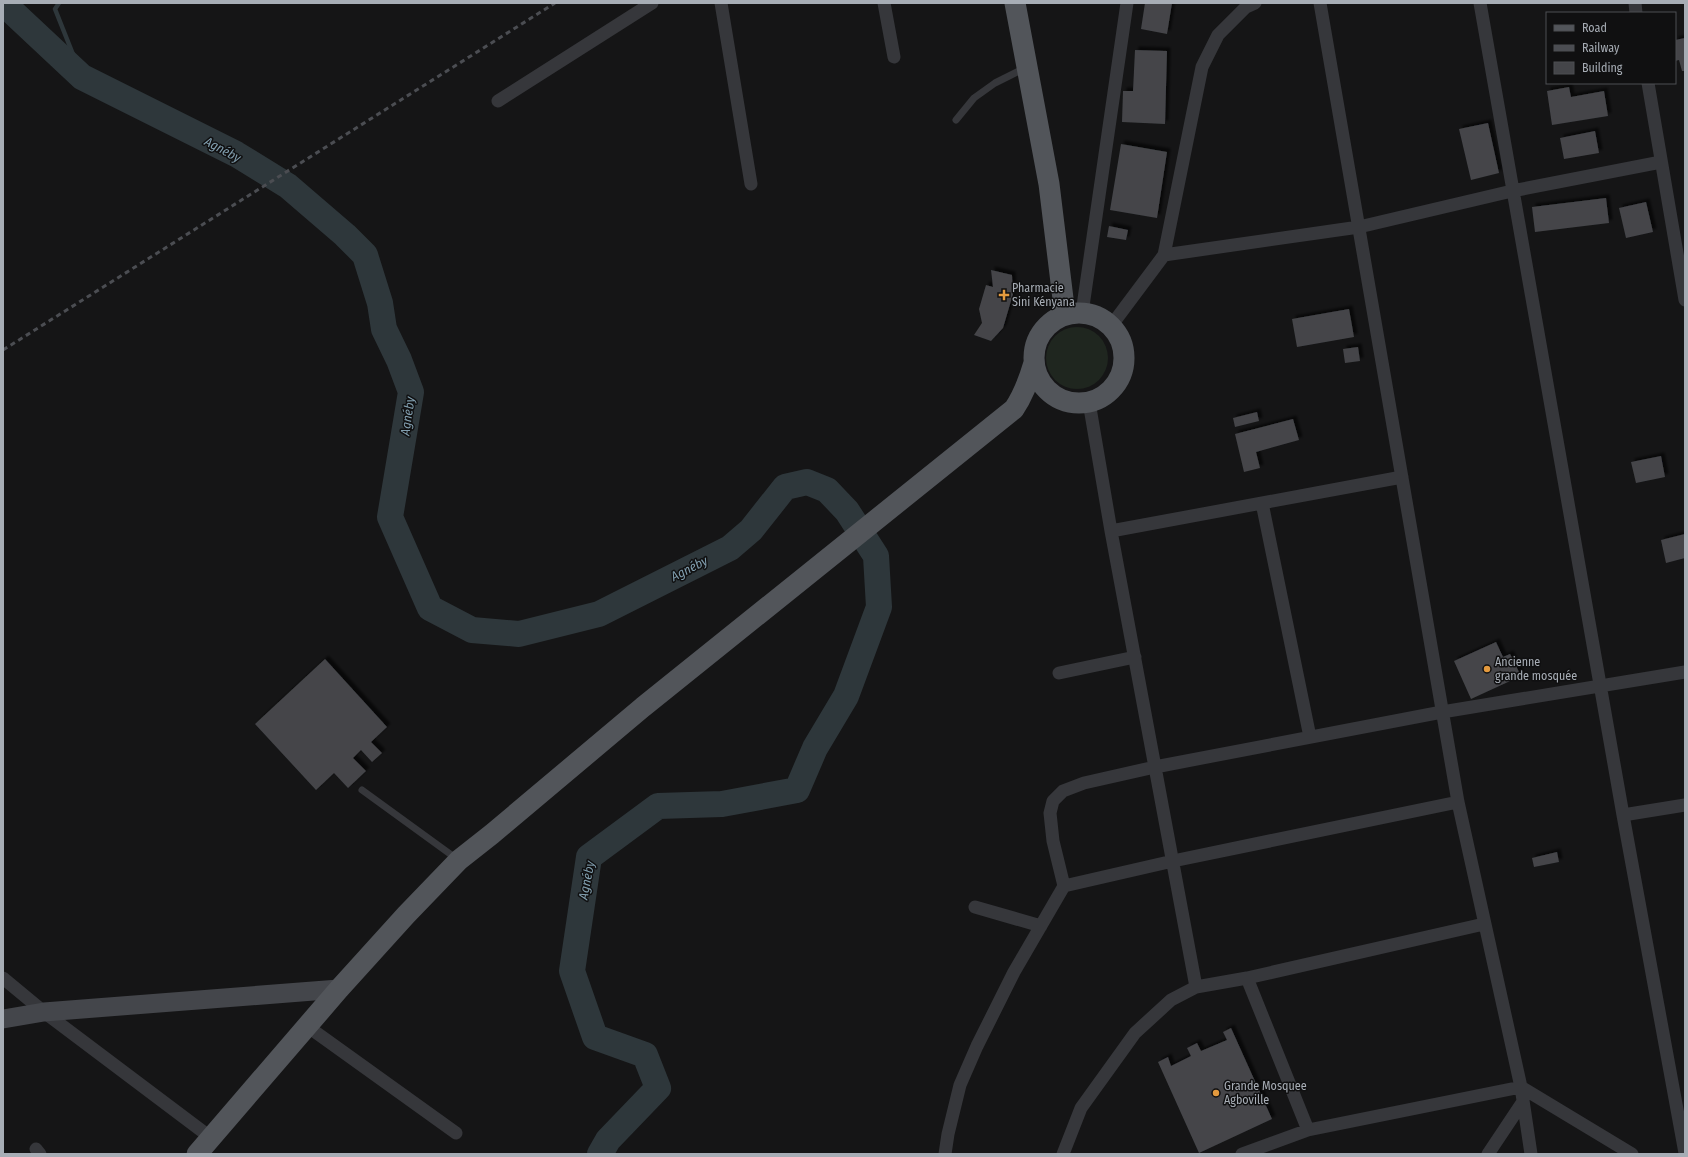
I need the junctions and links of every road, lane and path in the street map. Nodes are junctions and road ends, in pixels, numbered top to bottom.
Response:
1 (652, 3) edge
2 (721, 3) edge
3 (884, 3) edge
4 (1015, 3) edge
5 (1128, 3) edge
6 (1255, 3) edge
7 (1320, 3) edge
8 (1480, 3) edge
9 (894, 57) dead end
10 (1027, 67) junction
11 (1648, 84) edge
12 (498, 101) dead end
13 (956, 120) dead end
14 (1661, 162) junction
15 (751, 184) dead end
16 (1512, 191) junction
17 (1359, 227) junction
18 (1164, 256) junction
19 (1685, 300) edge
20 (1074, 314) junction
21 (1111, 326) junction
22 (1034, 363) junction
23 (1063, 400) junction
24 (1088, 402) junction
25 (1014, 409) junction
26 (1402, 477) junction
27 (1262, 503) junction
28 (1111, 531) junction
29 (1135, 657) junction
30 (1685, 672) edge
31 (1059, 673) dead end
32 (1601, 686) junction
33 (1442, 712) junction
34 (1310, 738) junction
35 (1155, 767) junction
36 (362, 790) dead end
37 (1458, 802) junction
38 (1685, 805) edge
39 (1623, 815) junction
40 (459, 860) junction
41 (1173, 861) junction
42 (1064, 886) junction
43 (975, 907) dead end
44 (1484, 924) junction
45 (1040, 926) junction
46 (3, 978) edge
47 (1247, 978) junction
48 (1196, 987) junction
49 (339, 989) junction
50 (44, 1012) junction
51 (3, 1019) edge
52 (307, 1026) junction
53 (1521, 1087) junction
54 (1522, 1103) junction
55 (1308, 1130) junction
56 (456, 1133) dead end
57 (210, 1137) junction
58 (1685, 1153) edge
59 (197, 1154) edge
60 (945, 1154) edge
61 (1063, 1154) edge
62 (1242, 1154) edge
63 (1488, 1154) edge
64 (1532, 1154) edge
65 (1632, 1154) edge

1 - 12 street
2 - 15 street
3 - 9 street
4 - 10 main road
5 - 20 street
6 - 18 street
7 - 17 street
8 - 16 street
10 - 13 lane
10 - 20 main road
11 - 14 street
14 - 16 street
14 - 19 street
16 - 17 street
16 - 32 street
17 - 18 street
17 - 26 street
18 - 21 street
20 - 21 main road
20 - 22 main road
21 - 24 main road
22 - 23 main road
22 - 25 main road
23 - 24 main road
23 - 25 main road
24 - 28 street
25 - 40 main road
26 - 27 street
26 - 33 street
27 - 28 street
27 - 34 street
28 - 29 street
29 - 31 street
29 - 35 street
30 - 32 street
32 - 33 street
32 - 39 street
33 - 34 street
33 - 37 street
34 - 35 street
35 - 41 street
35 - 42 street
36 - 40 lane
37 - 41 street
37 - 44 street
38 - 39 street
39 - 58 street
40 - 49 main road
41 - 42 street
41 - 48 street
42 - 45 street
43 - 45 street
44 - 47 street
44 - 53 street
45 - 60 street
46 - 50 street
47 - 48 street
47 - 55 street
48 - 61 street
49 - 50 street
49 - 52 main road
50 - 51 street
50 - 57 street
52 - 56 street
52 - 57 main road
53 - 54 street
53 - 55 street
53 - 65 street
54 - 63 street
54 - 64 street
55 - 62 street
57 - 59 main road

